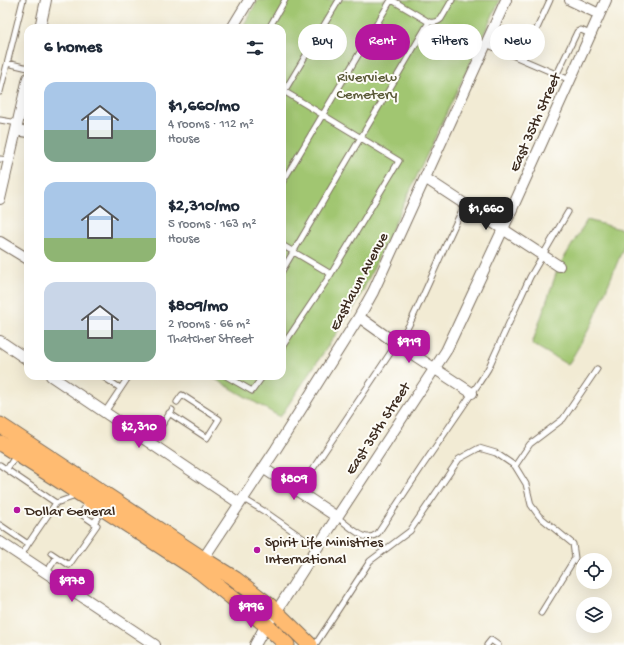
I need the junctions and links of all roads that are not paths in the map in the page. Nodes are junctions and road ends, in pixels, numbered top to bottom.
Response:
1 (23, 0) edge
2 (46, 0) edge
3 (249, 0) edge
4 (286, 0) edge
5 (339, 0) edge
6 (392, 0) edge
7 (452, 0) edge
8 (506, 0) edge
9 (550, 0) edge
10 (570, 0) edge
11 (606, 0) edge
12 (599, 14) junction
13 (429, 22) junction
14 (41, 24) edge
15 (234, 24) edge
16 (271, 24) edge
17 (539, 24) edge
18 (590, 34) junction
19 (486, 44) junction
20 (490, 46) edge
21 (525, 60) edge
22 (7, 63) junction
23 (24, 67) edge
24 (557, 74) junction
25 (570, 80) junction
26 (286, 87) edge
27 (0, 92) edge
28 (286, 94) edge
29 (24, 96) edge
30 (323, 115) junction
31 (0, 120) edge
32 (17, 127) junction
33 (24, 130) edge
34 (361, 138) junction
35 (4, 160) edge
36 (286, 176) edge
37 (425, 178) junction
38 (0, 199) edge
39 (466, 204) junction
40 (568, 212) dead end
41 (503, 228) junction
42 (0, 242) edge
43 (286, 247) edge
44 (294, 252) junction
45 (542, 254) junction
46 (24, 257) edge
47 (286, 265) edge
48 (559, 266) dead end
49 (330, 274) junction
50 (359, 316) junction
51 (0, 341) edge
52 (286, 341) edge
53 (397, 344) junction
54 (24, 357) edge
55 (434, 368) junction
56 (597, 369) dead end
57 (57, 380) edge
58 (108, 380) edge
59 (125, 380) edge
60 (233, 380) edge
61 (260, 380) edge
62 (120, 388) junction
63 (472, 393) junction
64 (177, 402) dead end
65 (105, 412) junction
66 (0, 425) edge
67 (0, 443) edge
68 (150, 443) junction
69 (17, 454) junction
70 (0, 465) edge
71 (515, 466) junction
72 (264, 468) junction
73 (6, 469) junction
74 (76, 490) junction
75 (298, 490) junction
76 (90, 500) junction
77 (241, 501) junction
78 (56, 503) junction
79 (103, 508) junction
80 (337, 516) junction
81 (94, 523) junction
82 (0, 525) edge
83 (0, 542) edge
84 (28, 544) junction
85 (317, 548) junction
86 (51, 553) dead end
87 (21, 556) junction
88 (57, 557) junction
89 (201, 565) junction
90 (46, 573) junction
91 (276, 612) junction
92 (541, 614) dead end
93 (266, 625) junction
94 (156, 645) edge
95 (255, 645) edge
96 (287, 645) edge
97 (310, 645) edge
98 (315, 645) edge
99 (487, 645) edge
100 (498, 645) edge

1 - 22 lane
2 - 14 street
3 - 15 street
4 - 16 lane
5 - 26 lane
6 - 13 lane
6 - 30 lane
7 - 13 lane
8 - 19 street, Eastlawn Avenue
9 - 17 lane
10 - 12 street
11 - 12 street, East 35th Street
12 - 18 street, East 35th Street
13 - 34 lane
18 - 24 lane
18 - 25 street, East 35th Street
19 - 20 lane
19 - 37 street, Eastlawn Avenue
21 - 24 lane
22 - 23 lane
22 - 27 lane
24 - 25 lane
25 - 41 street, East 35th Street
28 - 30 lane
29 - 32 street
30 - 34 lane
30 - 36 lane
31 - 32 lane
32 - 33 street
32 - 35 street
34 - 44 lane
34 - 49 lane
35 - 38 street
37 - 39 street
37 - 50 street, Eastlawn Avenue
39 - 41 street
39 - 53 lane
40 - 45 lane
41 - 45 street
41 - 55 street, East 35th Street
42 - 46 street
43 - 44 lane
44 - 47 lane
44 - 49 lane
45 - 48 street
45 - 63 lane
49 - 52 lane
50 - 53 street
50 - 72 street, Eastlawn Avenue
51 - 54 street
53 - 55 street
53 - 75 lane
55 - 63 street
55 - 80 street, East 35th Street
56 - 71 lane
57 - 65 street
58 - 62 lane
59 - 62 lane
60 - 61 lane
62 - 65 lane
63 - 80 lane
64 - 68 lane
65 - 68 street
66 - 89 main road
67 - 69 main road
68 - 77 street
69 - 73 lane
69 - 74 main road
70 - 73 lane
71 - 92 lane
71 - 98 lane
72 - 75 street
72 - 77 street, Eastlawn Avenue
73 - 78 lane
74 - 76 main road
74 - 78 lane
75 - 80 street
76 - 79 main road
76 - 81 lane
77 - 85 lane
77 - 89 street, Eastlawn Avenue
78 - 84 lane
79 - 81 lane
79 - 89 main road
80 - 85 street, East 35th Street
81 - 88 lane
82 - 84 lane
83 - 87 street
84 - 87 lane
85 - 91 street, East 35th Street
86 - 88 lane
87 - 90 street
88 - 90 lane
89 - 91 main road
89 - 93 main road
90 - 94 street
91 - 93 street, East 35th Street
91 - 97 main road
93 - 95 street, East 35th Street
93 - 96 main road
99 - 100 lane

